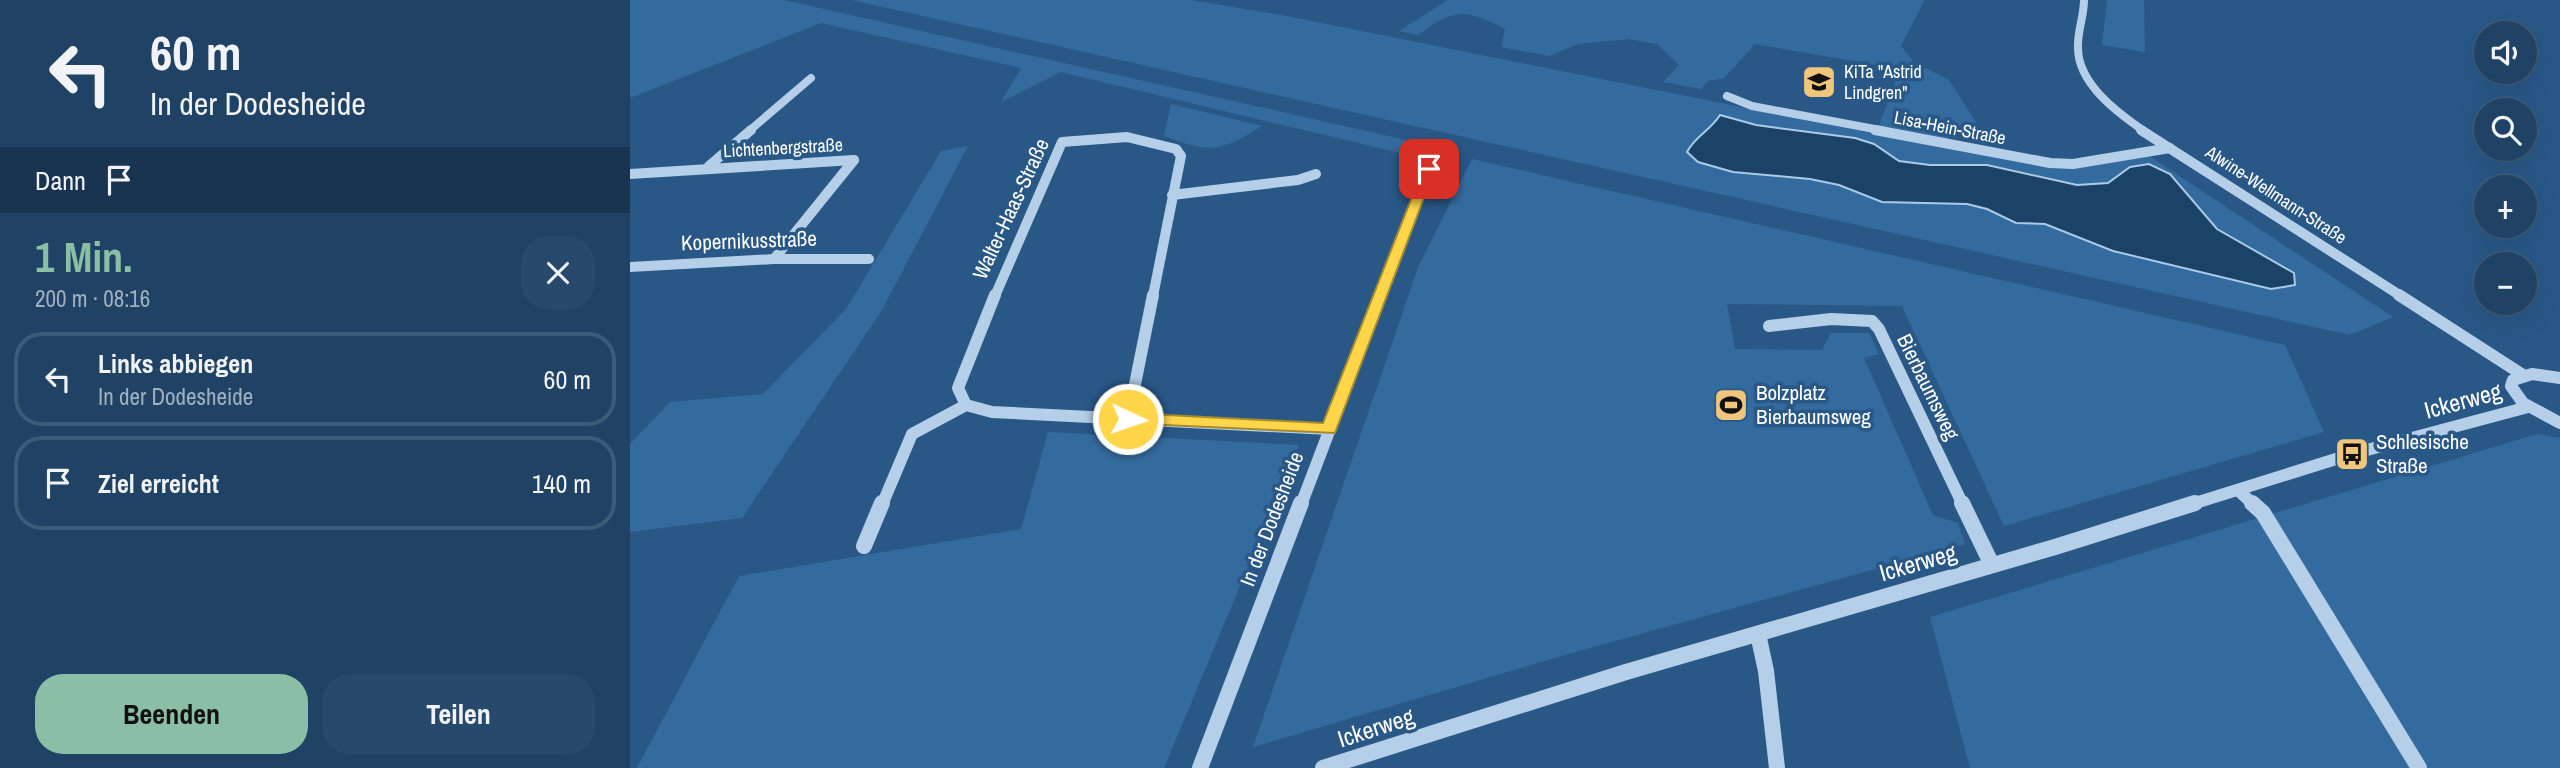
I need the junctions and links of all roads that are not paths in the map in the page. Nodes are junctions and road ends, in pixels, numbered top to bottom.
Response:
1 (2084, 0) edge
2 (811, 78) dead end
3 (1727, 96) dead end
4 (2170, 148) junction
5 (709, 167) junction
6 (1429, 169) dead end
7 (630, 174) edge
8 (1316, 174) dead end
9 (1172, 195) junction
10 (774, 259) junction
11 (869, 259) dead end
12 (630, 267) edge
13 (1769, 326) dead end
14 (2523, 375) junction
15 (2560, 378) edge
16 (966, 405) junction
17 (2528, 407) junction
18 (1128, 419) junction
19 (2560, 422) edge
20 (1329, 429) junction
21 (2238, 490) junction
22 (863, 546) dead end
23 (1992, 565) junction
24 (1758, 634) junction
25 (1200, 768) edge
26 (1323, 768) edge
27 (1777, 768) edge
28 (2420, 768) edge

1 - 4 street, Alwine-Wellmann-Straße
2 - 5 street
3 - 4 street, Lisa-Hein-Straße
4 - 14 street, Alwine-Wellmann-Straße
5 - 7 street, Lichtenbergstraße
5 - 10 street, Lichtenbergstraße
6 - 20 street, In der Dodesheide
8 - 9 street
9 - 16 street, Walter-Haas-Straße
9 - 18 street, Walter-Haas-Straße
10 - 11 street, Kopernikusstraße
10 - 12 street, Kopernikusstraße
13 - 23 street, Bierbaumsweg
14 - 15 street
14 - 17 street
16 - 18 street
16 - 22 street
17 - 19 street
17 - 21 street, Ickerweg
18 - 20 street
20 - 25 street, In der Dodesheide
21 - 23 street, Ickerweg
21 - 28 street
23 - 24 street, Ickerweg
24 - 26 street, Ickerweg
24 - 27 street

